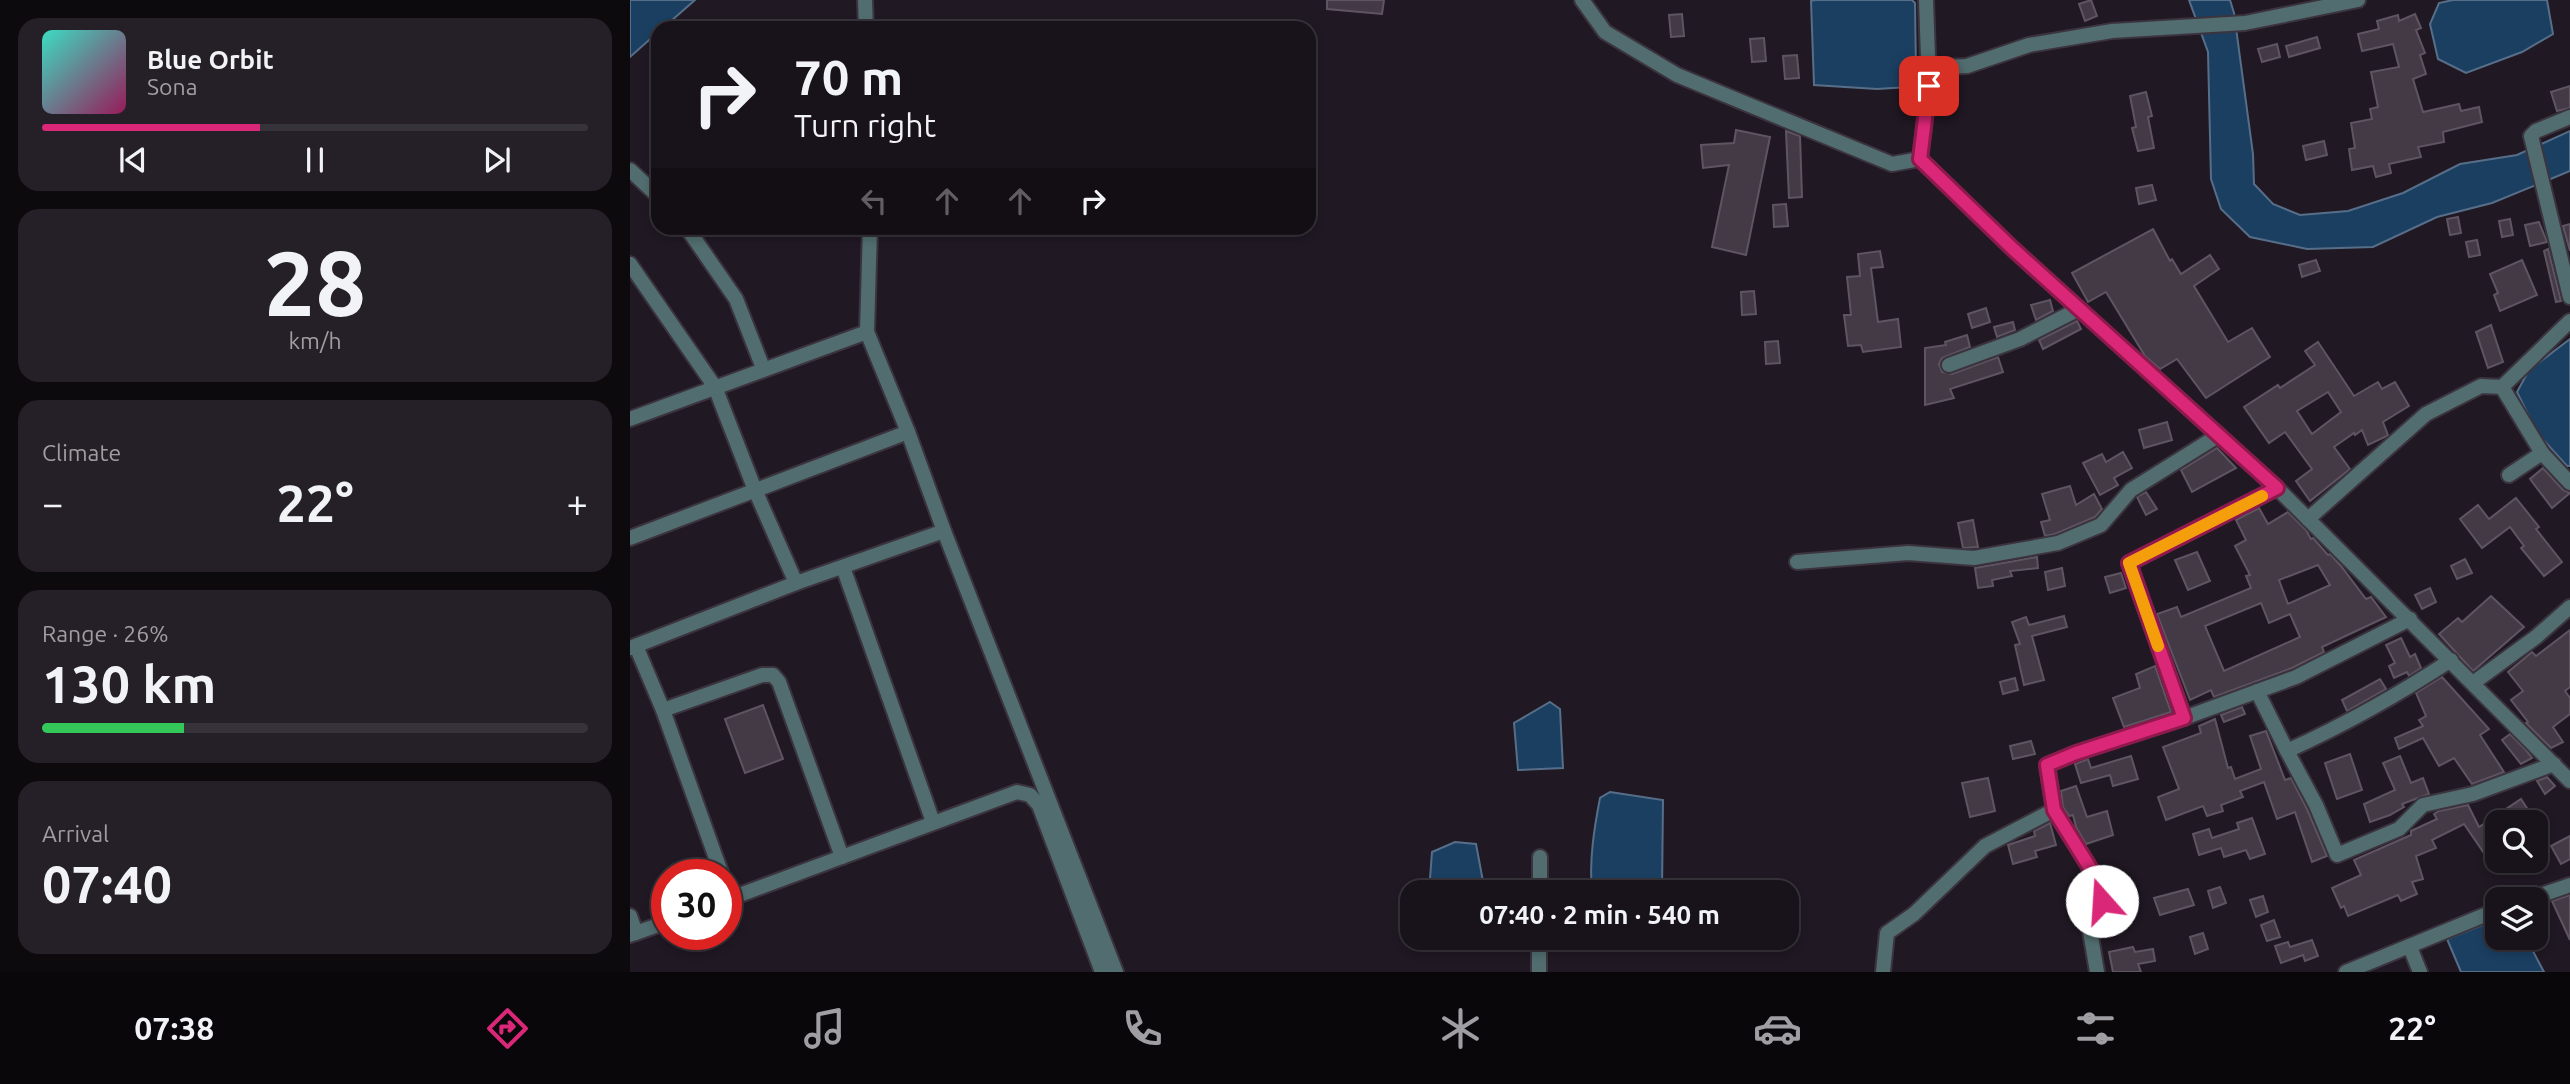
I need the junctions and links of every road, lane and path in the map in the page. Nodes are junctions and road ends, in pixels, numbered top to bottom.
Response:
1 (865, 0) edge
2 (1582, 0) edge
3 (2358, 0) edge
4 (1929, 1) edge
5 (866, 21) edge
6 (1929, 68) junction
7 (2570, 117) edge
8 (1920, 159) junction
9 (630, 170) edge
10 (651, 190) edge
11 (692, 235) edge
12 (870, 235) edge
13 (630, 264) edge
14 (2570, 297) edge
15 (2079, 310) junction
16 (2570, 321) edge
17 (867, 332) junction
18 (1949, 365) dead end
19 (763, 368) junction
20 (715, 387) junction
21 (2502, 387) junction
22 (630, 419) edge
23 (908, 432) junction
24 (2218, 435) junction
25 (2542, 453) junction
26 (2509, 475) dead end
27 (2570, 483) edge
28 (2277, 488) junction
29 (755, 491) junction
30 (2308, 519) junction
31 (944, 531) junction
32 (630, 538) edge
33 (1797, 562) dead end
34 (843, 567) junction
35 (796, 583) junction
36 (2570, 607) edge
37 (2410, 619) junction
38 (633, 647) edge
39 (2451, 660) junction
40 (2473, 683) junction
41 (2257, 691) junction
42 (663, 710) junction
43 (2184, 718) junction
44 (2287, 751) junction
45 (2554, 764) junction
46 (2570, 780) edge
47 (2054, 810) junction
48 (933, 822) junction
49 (842, 857) junction
50 (1540, 857) dead end
51 (716, 859) edge
52 (1539, 880) edge
53 (2570, 885) edge
54 (742, 890) edge
55 (2548, 893) edge
56 (2485, 915) edge
57 (630, 916) edge
58 (651, 928) edge
59 (633, 934) edge
60 (2410, 947) junction
61 (1539, 950) edge
62 (1102, 972) edge
63 (1116, 972) edge
64 (1539, 972) edge
65 (1884, 972) edge
66 (2097, 972) edge
67 (2346, 972) edge
68 (2420, 972) edge

1 - 5 street
2 - 8 street
3 - 6 street
4 - 6 street
6 - 8 street
7 - 14 street
8 - 15 street
9 - 10 street
11 - 19 street
12 - 17 street
13 - 20 street
15 - 18 street
15 - 24 street
16 - 21 street
17 - 19 street
17 - 23 street
19 - 20 street
20 - 22 street
20 - 29 street
21 - 25 street
21 - 30 street
23 - 29 street
23 - 31 street
24 - 28 street
24 - 33 street
25 - 26 street
25 - 27 street
28 - 30 street
28 - 43 street
29 - 32 street
29 - 35 street
30 - 37 street
31 - 34 street
31 - 63 street
34 - 35 street
34 - 48 street
35 - 38 street
36 - 40 street
37 - 39 street
37 - 41 street
38 - 42 street
39 - 40 street
39 - 44 street
40 - 45 street
41 - 43 street
41 - 44 street
42 - 49 street
42 - 51 street
43 - 47 street
44 - 45 street
45 - 46 street
47 - 65 street
47 - 66 street
48 - 49 street
48 - 62 street
49 - 54 street
50 - 52 street
53 - 55 street
56 - 60 street
57 - 59 street
58 - 59 street
60 - 67 street
60 - 68 street
61 - 64 street

